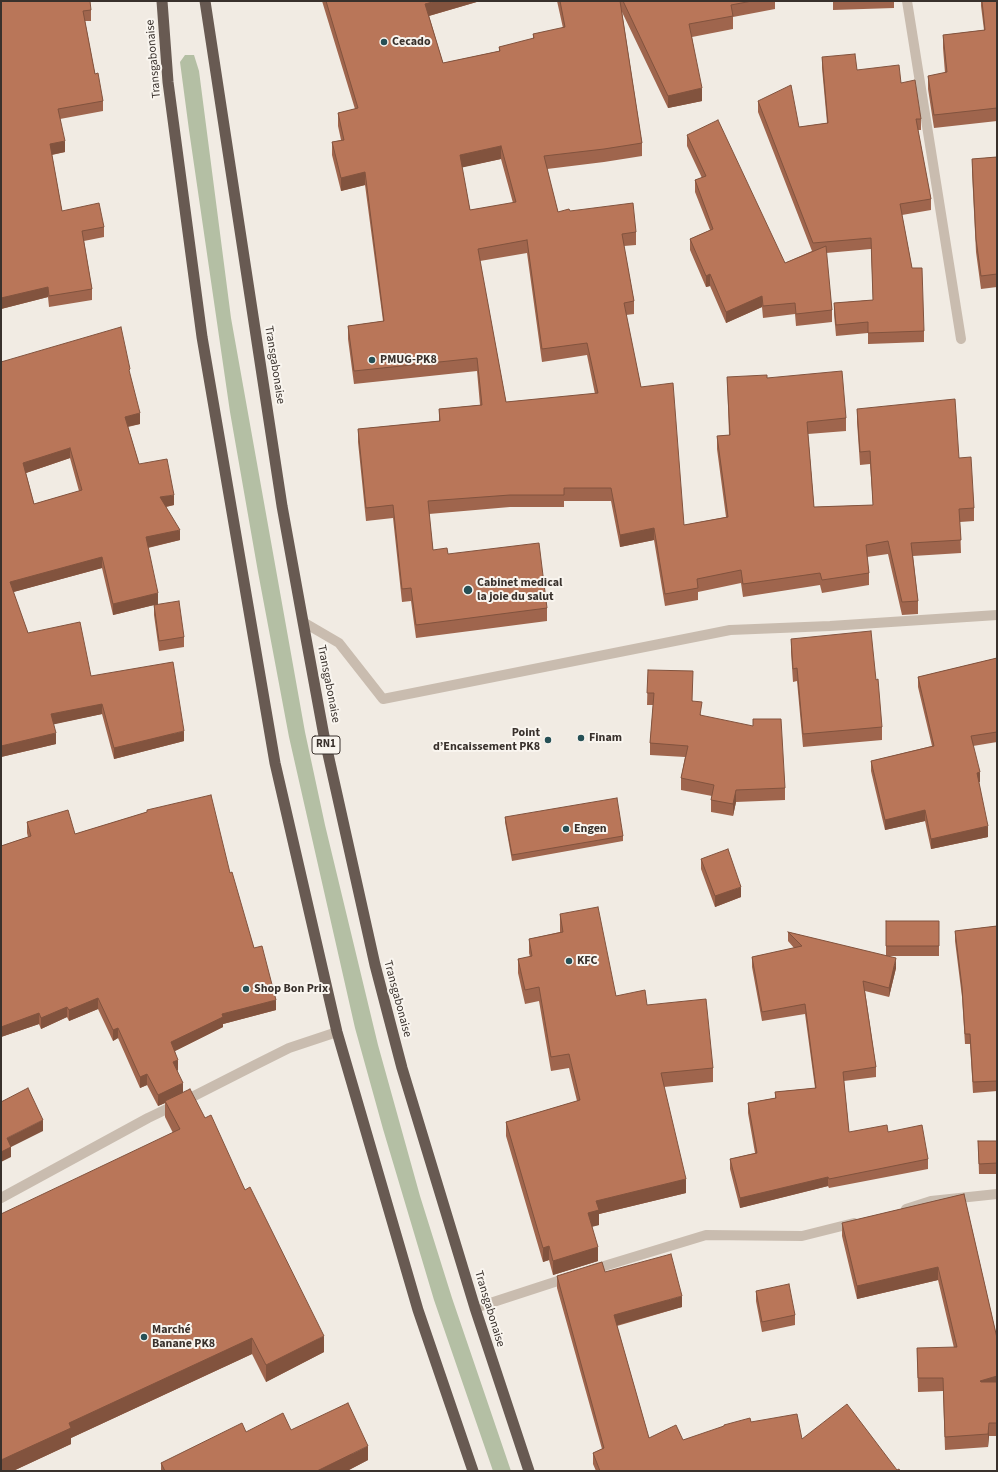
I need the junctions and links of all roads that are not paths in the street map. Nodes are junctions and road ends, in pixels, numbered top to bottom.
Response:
1 (162, 1) edge
2 (205, 1) edge
3 (209, 1) edge
4 (907, 1) edge
5 (207, 24) junction
6 (961, 339) dead end
7 (997, 615) edge
8 (302, 622) junction
9 (336, 1032) junction
10 (997, 1194) edge
11 (1, 1198) edge
12 (898, 1212) edge
13 (862, 1221) edge
14 (475, 1308) junction
15 (473, 1471) edge
16 (529, 1471) edge

1 - 9 highway, Transgabonaise
2 - 5 highway, Transgabonaise / RN1
3 - 5 highway
4 - 6 street
5 - 8 highway, Transgabonaise / RN1
7 - 8 street
8 - 14 highway, Transgabonaise / RN1
9 - 11 street
9 - 15 highway, Transgabonaise
10 - 12 street
13 - 14 street
14 - 16 highway, Transgabonaise / RN1

